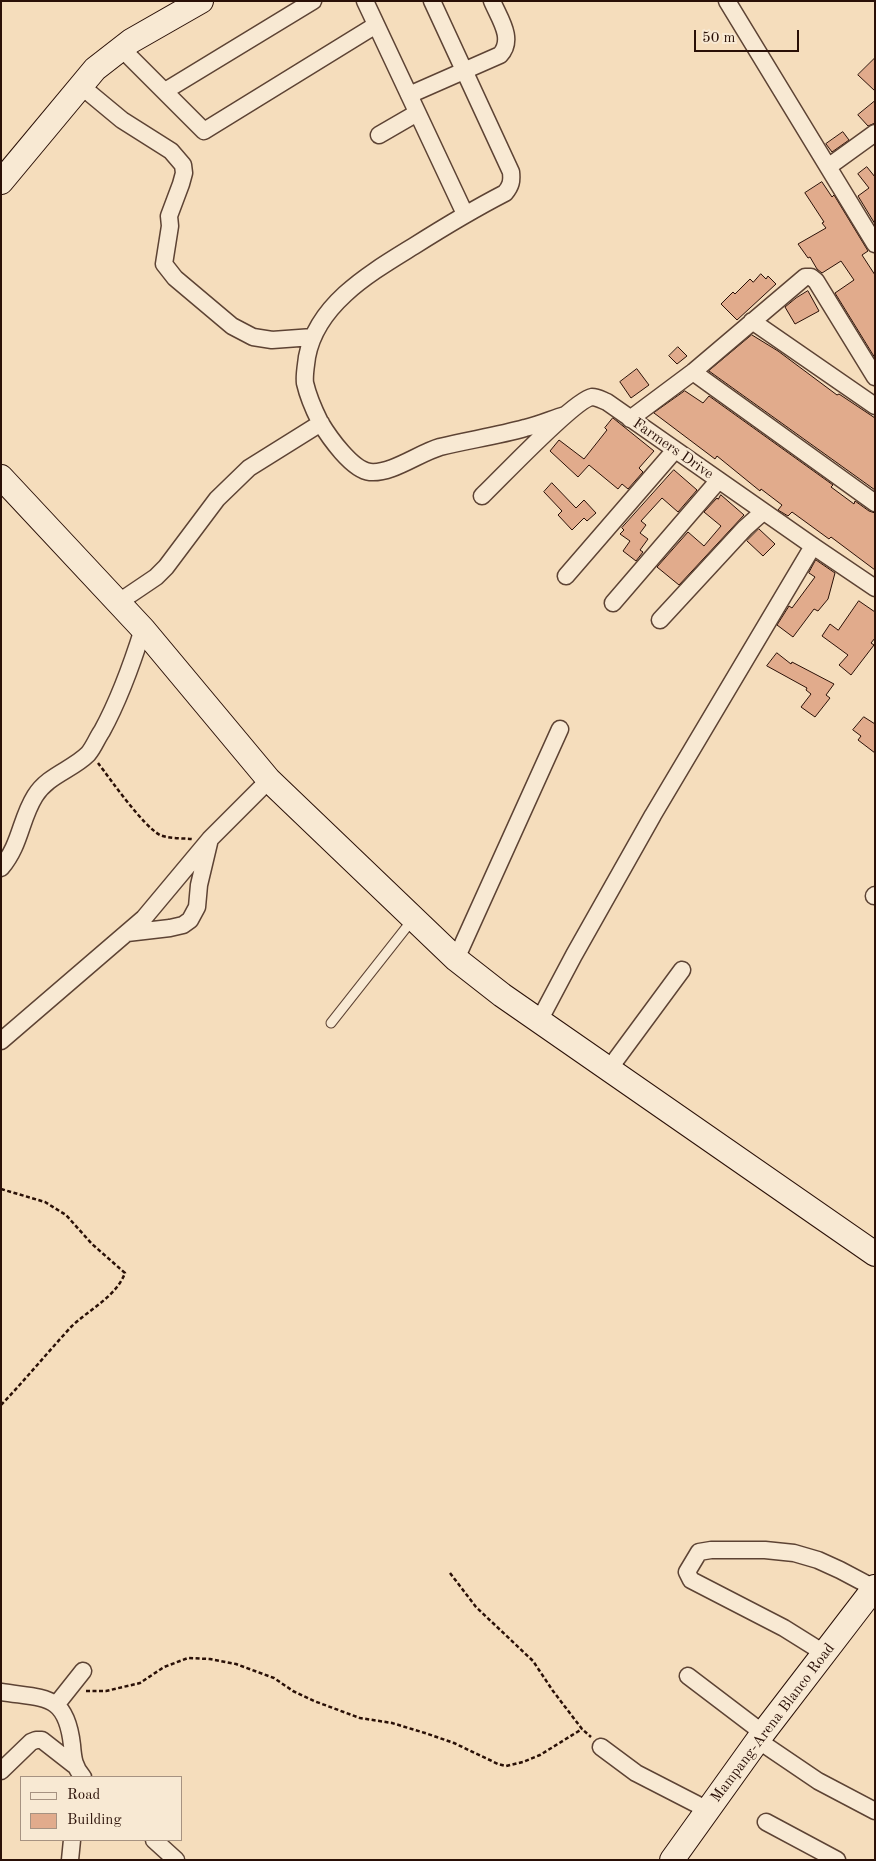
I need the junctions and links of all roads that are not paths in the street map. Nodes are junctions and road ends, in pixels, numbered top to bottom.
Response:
1 (201, 1) edge
2 (313, 1) edge
3 (365, 1) edge
4 (432, 1) edge
5 (492, 1) edge
6 (727, 1) edge
7 (376, 25) junction
8 (121, 48) junction
9 (464, 71) junction
10 (81, 86) junction
11 (165, 90) junction
12 (409, 95) junction
13 (417, 113) junction
14 (875, 134) edge
15 (379, 135) dead end
16 (828, 167) junction
17 (1, 182) edge
18 (465, 214) junction
19 (875, 244) edge
20 (752, 321) junction
21 (313, 338) junction
22 (693, 372) junction
23 (875, 377) edge
24 (875, 406) edge
25 (565, 415) junction
26 (630, 419) junction
27 (321, 423) junction
28 (675, 450) junction
29 (1, 478) edge
30 (718, 481) junction
31 (482, 496) dead end
32 (875, 503) edge
33 (763, 512) junction
34 (812, 546) junction
35 (566, 576) dead end
36 (875, 588) edge
37 (119, 602) junction
38 (613, 603) dead end
39 (660, 620) dead end
40 (143, 629) junction
41 (560, 729) dead end
42 (269, 780) junction
43 (210, 839) junction
44 (1, 868) edge
45 (413, 919) junction
46 (127, 934) junction
47 (456, 959) junction
48 (682, 970) dead end
49 (539, 1021) junction
50 (331, 1022) dead end
51 (1, 1041) edge
52 (609, 1069) junction
53 (875, 1254) edge
54 (874, 1587) edge
55 (824, 1653) junction
56 (83, 1671) dead end
57 (688, 1676) dead end
58 (1, 1692) edge
59 (56, 1705) junction
60 (761, 1737) junction
61 (601, 1746) road end
62 (79, 1771) edge
63 (1, 1772) edge
64 (708, 1810) junction
65 (875, 1811) edge
66 (766, 1822) dead end
67 (72, 1841) edge
68 (155, 1841) edge
69 (70, 1860) edge
70 (176, 1860) edge
71 (672, 1860) edge
72 (837, 1860) edge

1 - 8 street
2 - 11 street
3 - 7 street
4 - 9 street
5 - 9 street
6 - 16 street
7 - 11 street
7 - 12 street
8 - 10 street
8 - 11 street
9 - 12 street
9 - 18 street
10 - 17 street
10 - 21 street
12 - 13 street
13 - 15 street
13 - 18 street
14 - 16 street
16 - 19 street
18 - 21 street
20 - 22 street
20 - 23 street
20 - 24 street
21 - 27 street
22 - 26 street
22 - 32 street
25 - 26 street, Farmers Drive
25 - 27 street
25 - 31 street, Farmers Drive
26 - 28 street, Farmers Drive
27 - 37 street
28 - 30 street, Farmers Drive
28 - 35 street
29 - 37 street
30 - 33 street, Farmers Drive
30 - 38 street
33 - 34 street, Farmers Drive
33 - 39 street
34 - 36 street, Farmers Drive
34 - 49 street
37 - 40 street
40 - 42 street
40 - 44 street
41 - 47 street
42 - 43 street
42 - 45 street
43 - 46 street
43 - 46 street
45 - 47 street
45 - 50 lane
46 - 51 street
47 - 49 street
48 - 52 street
49 - 52 street
52 - 53 street
54 - 55 street, Mampang-Arena Blanco Road
54 - 55 street
55 - 60 street, Mampang-Arena Blanco Road
56 - 59 street
57 - 60 street
58 - 59 street
59 - 62 street
60 - 64 street, Mampang-Arena Blanco Road
60 - 65 street
61 - 64 street
62 - 63 street
64 - 71 street, Mampang-Arena Blanco Road
66 - 72 street
67 - 69 street
68 - 70 street

